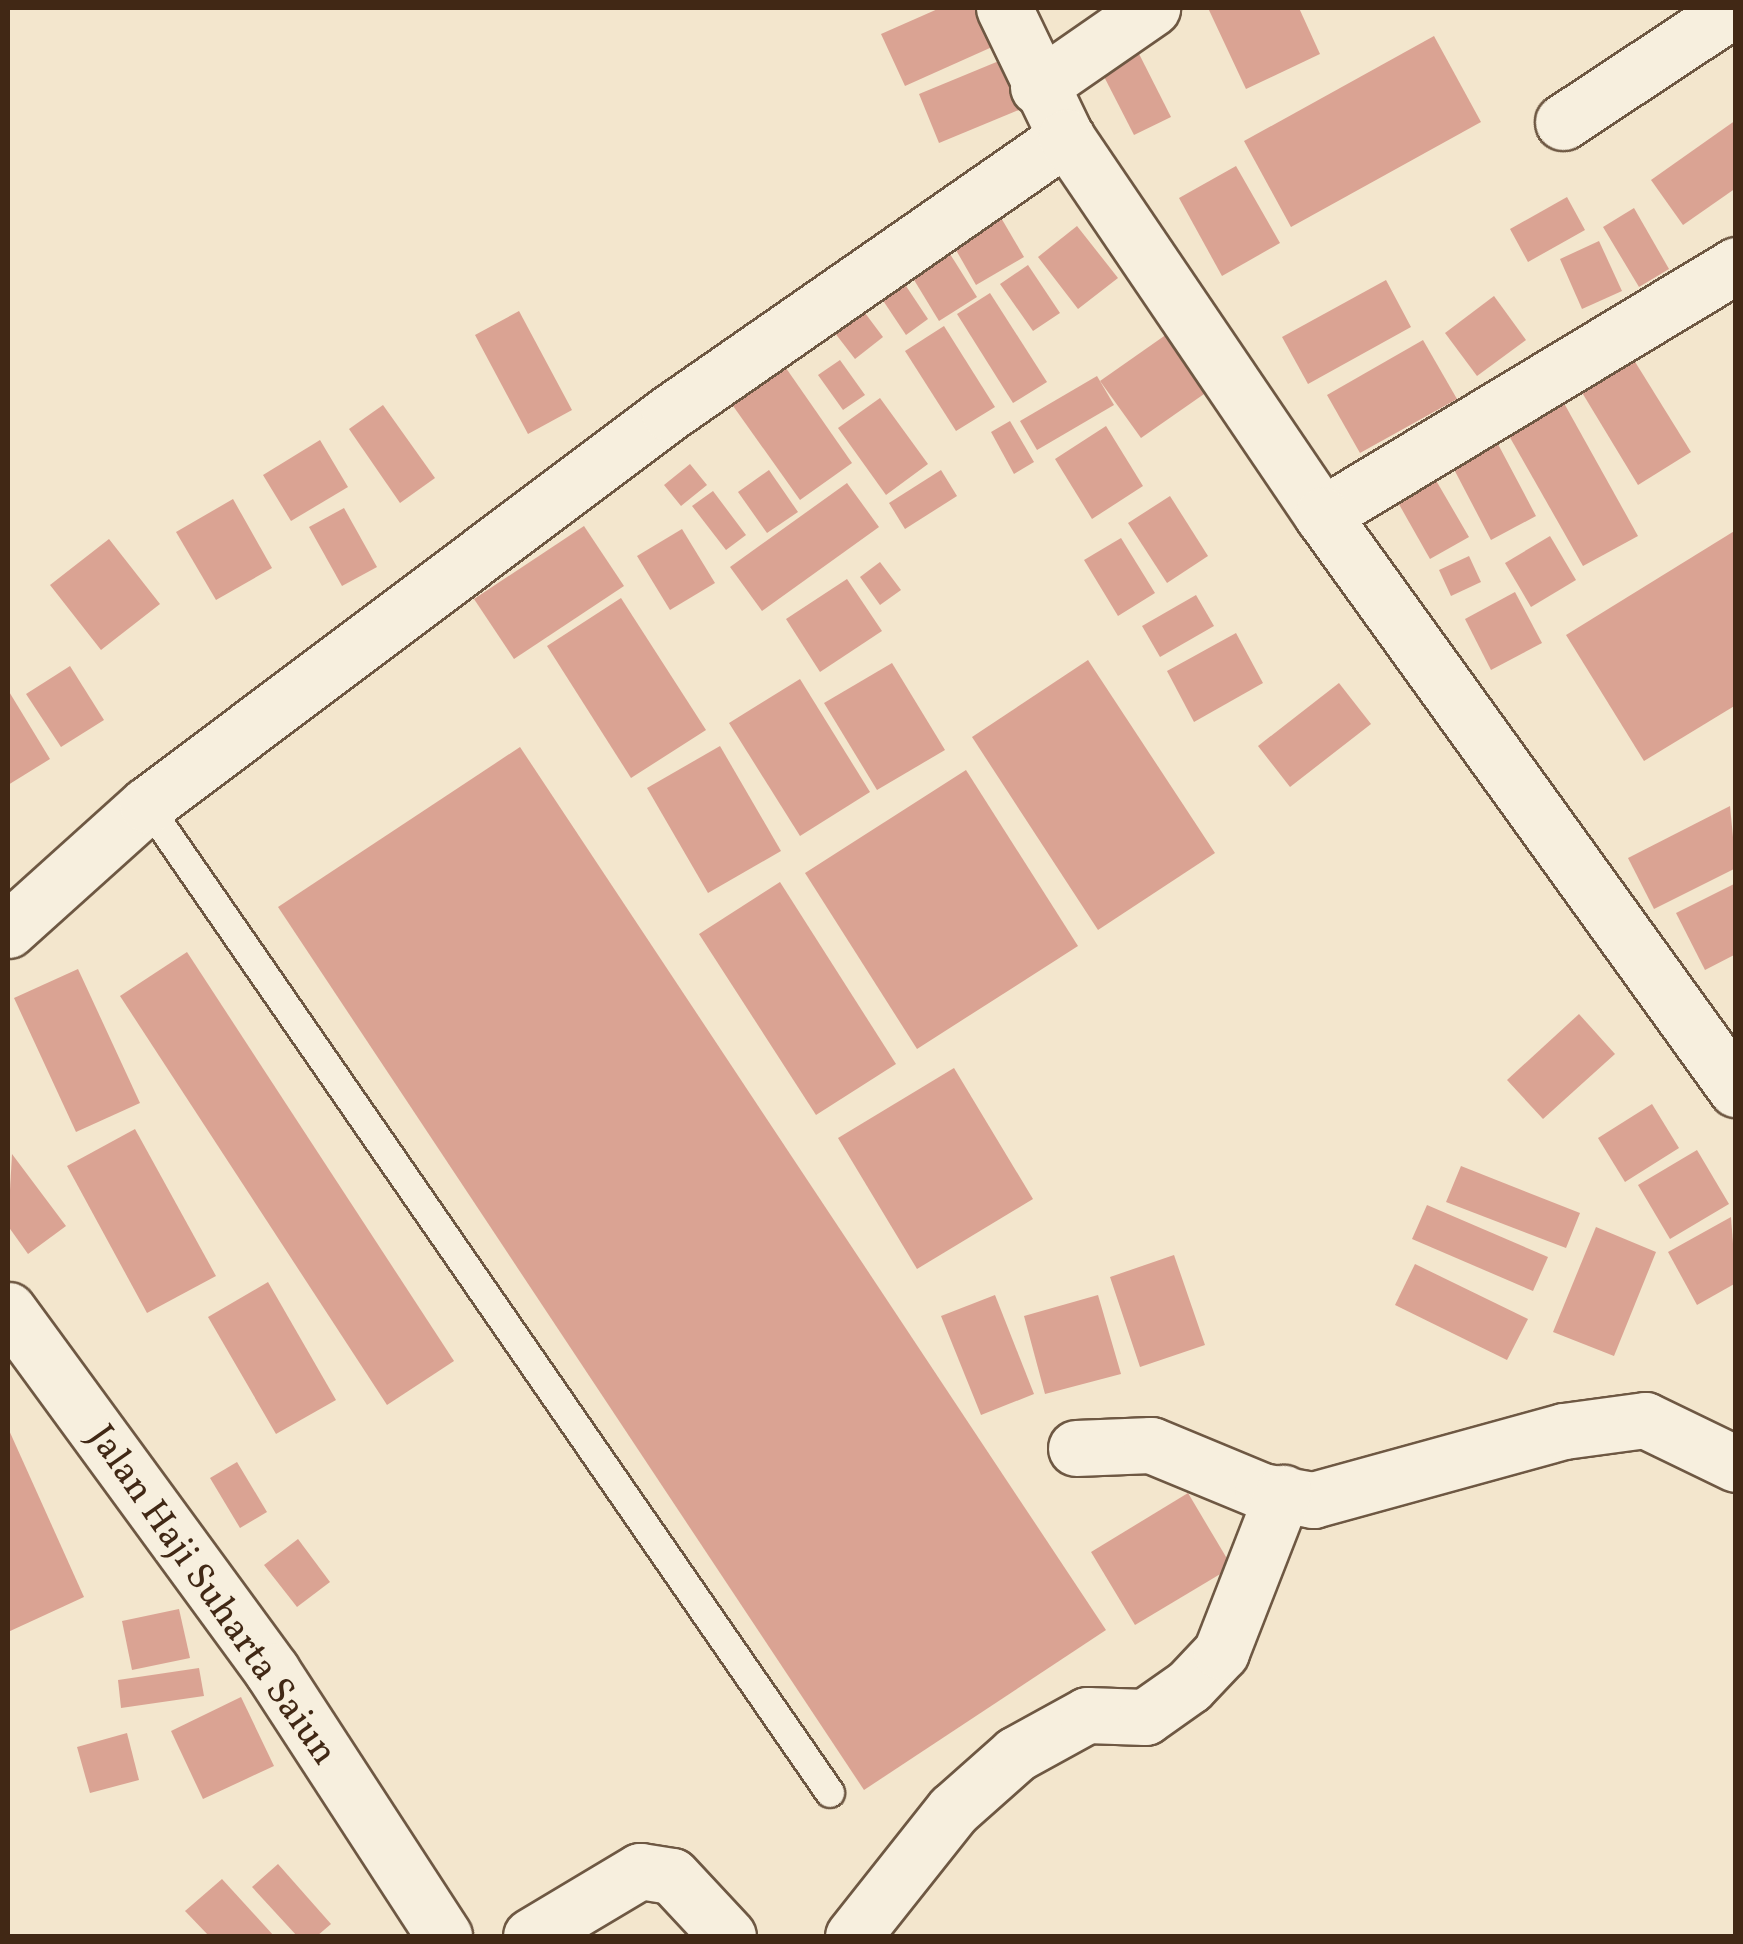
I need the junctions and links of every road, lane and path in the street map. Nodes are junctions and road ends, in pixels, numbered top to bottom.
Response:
1 (1004, 8) edge
2 (1152, 8) edge
3 (1735, 8) edge
4 (1038, 87) junction
5 (1562, 122) dead end
6 (1066, 137) junction
7 (1736, 264) edge
8 (1322, 515) junction
9 (147, 804) junction
10 (8, 930) edge
11 (1736, 1089) edge
12 (8, 1310) edge
13 (1076, 1448) dead end
14 (1736, 1464) edge
15 (1283, 1493) junction
16 (830, 1794) dead end
17 (444, 1936) edge
18 (531, 1936) edge
19 (728, 1936) edge
20 (853, 1936) edge

1 - 4 street
2 - 4 street
3 - 5 street
4 - 6 street
6 - 8 street
6 - 9 street
7 - 8 street
8 - 11 street
9 - 10 street
9 - 16 lane
12 - 17 street, Jalan Haji Suharta Saiun
13 - 15 street
14 - 15 street
15 - 20 street
18 - 19 street

